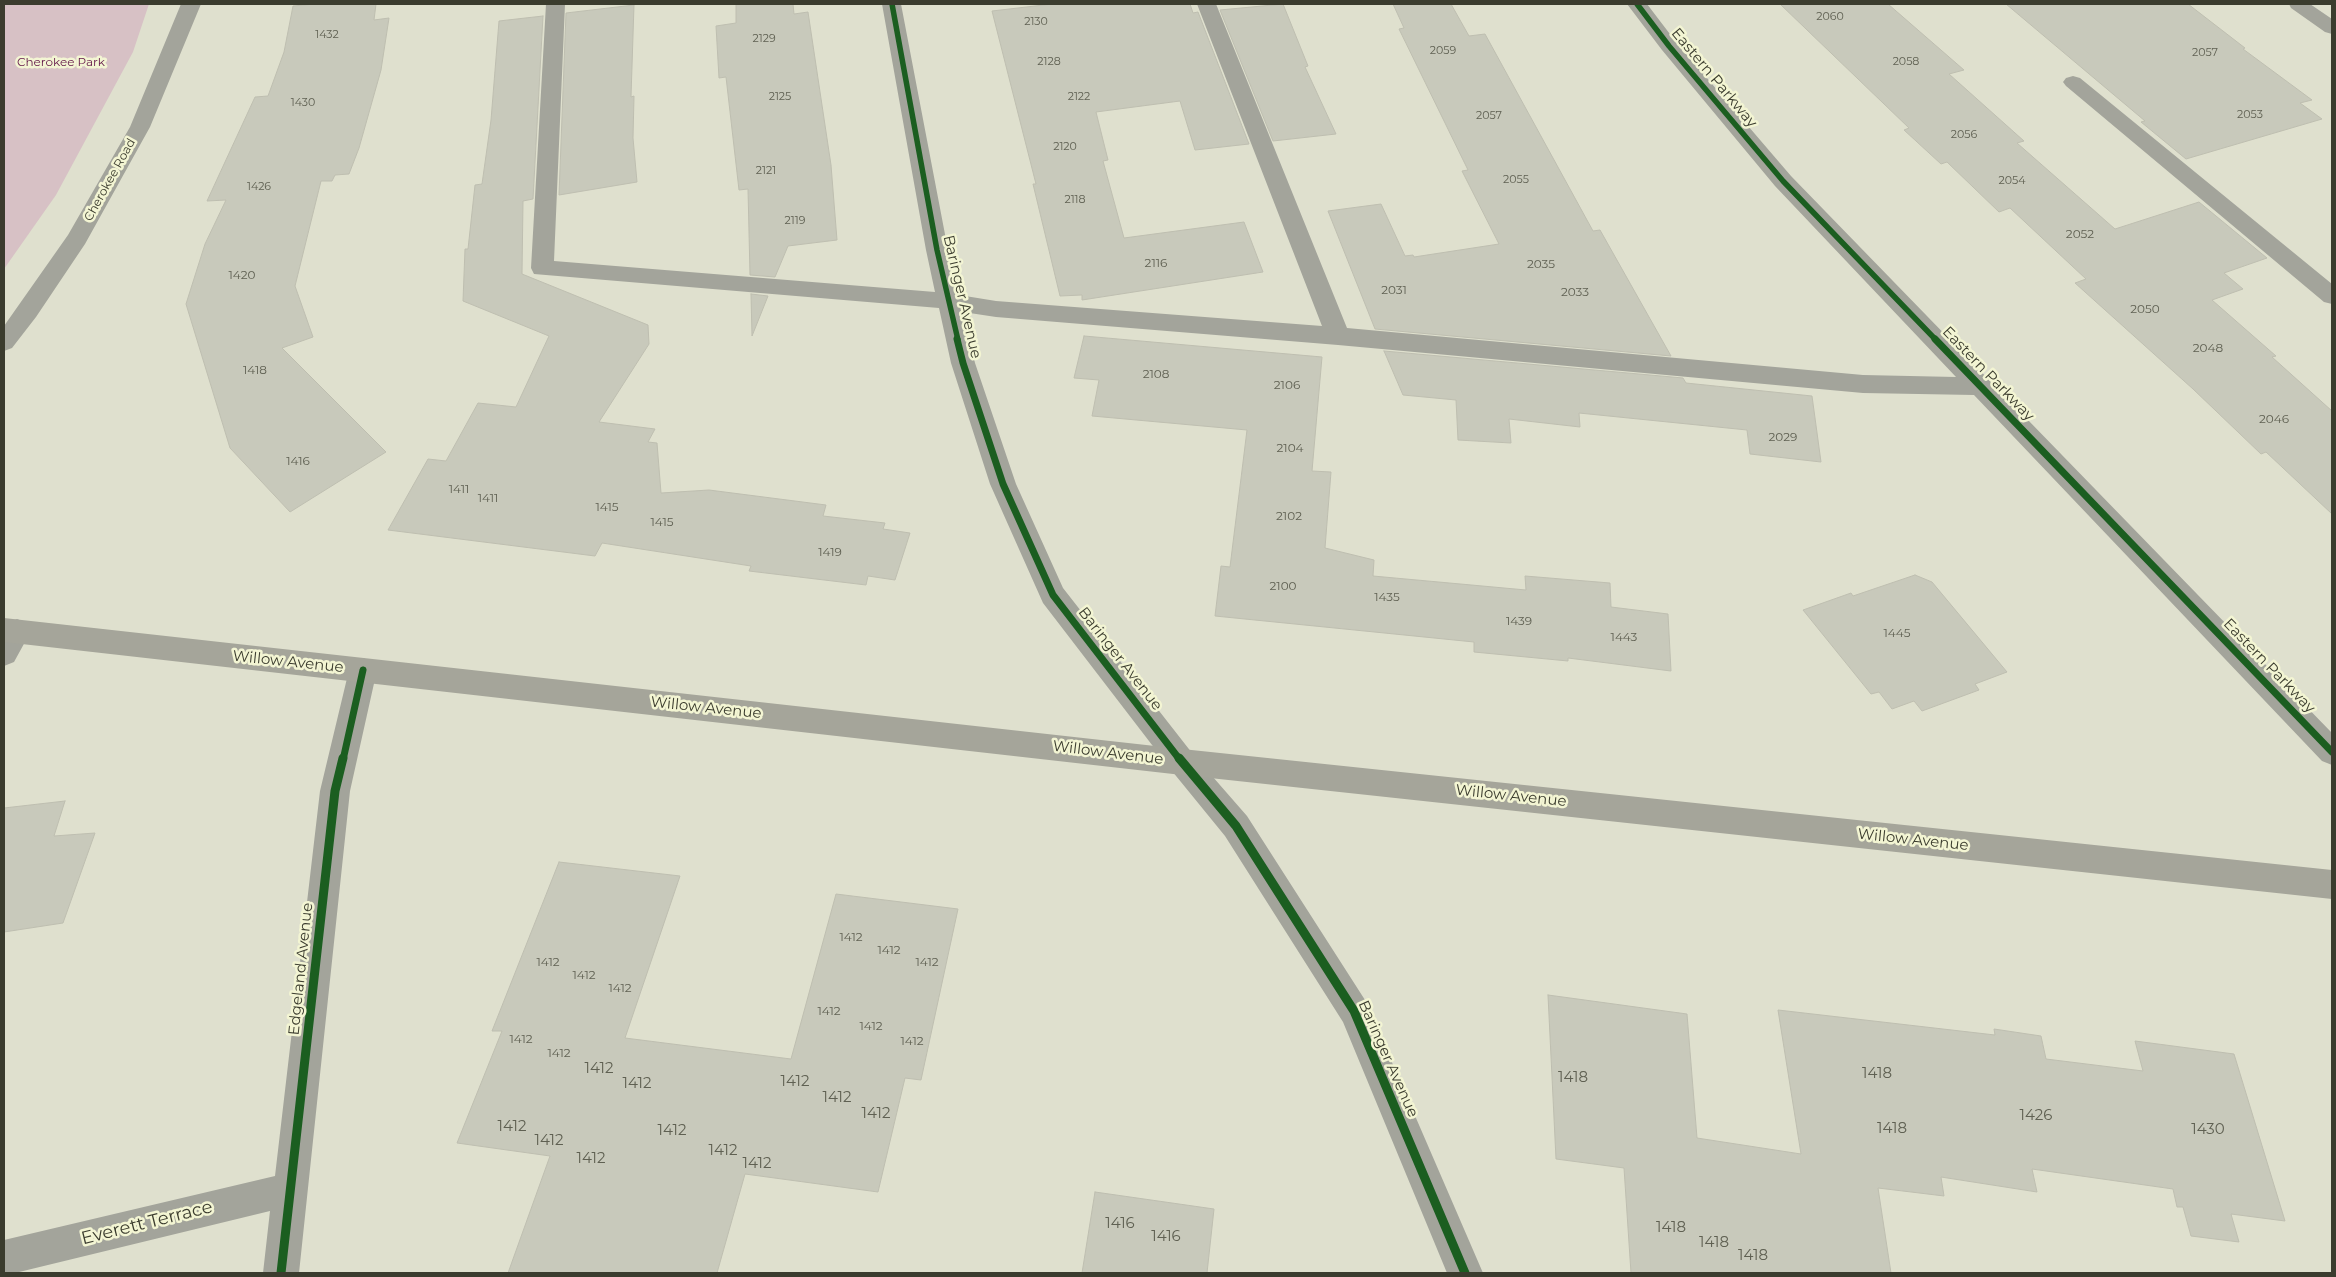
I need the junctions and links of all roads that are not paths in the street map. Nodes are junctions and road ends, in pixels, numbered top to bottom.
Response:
1 (191, 4) edge
2 (555, 4) edge
3 (892, 4) edge
4 (1207, 4) edge
5 (1638, 4) edge
6 (2298, 4) edge
7 (2332, 28) edge
8 (2073, 82) dead end
9 (2332, 296) edge
10 (948, 301) junction
11 (1338, 336) junction
12 (4, 342) edge
13 (1980, 386) junction
14 (8, 638) edge
15 (362, 670) junction
16 (2332, 752) edge
17 (1182, 762) junction
18 (2332, 885) edge
19 (291, 1189) junction
20 (4, 1258) edge
21 (281, 1273) edge
22 (1465, 1273) edge

1 - 12 street, Cherokee Road
2 - 10 street
3 - 10 street, Baringer Avenue
4 - 11 street
5 - 13 street, Eastern Parkway
6 - 7 street
8 - 9 street
10 - 11 street
10 - 17 street, Baringer Avenue
11 - 13 street
13 - 16 street, Eastern Parkway
14 - 15 main road, Willow Avenue
15 - 17 main road, Willow Avenue
15 - 19 street, Edgeland Avenue
17 - 18 main road, Willow Avenue
17 - 22 street, Baringer Avenue
19 - 20 street, Everett Terrace
19 - 21 street, Edgeland Avenue

